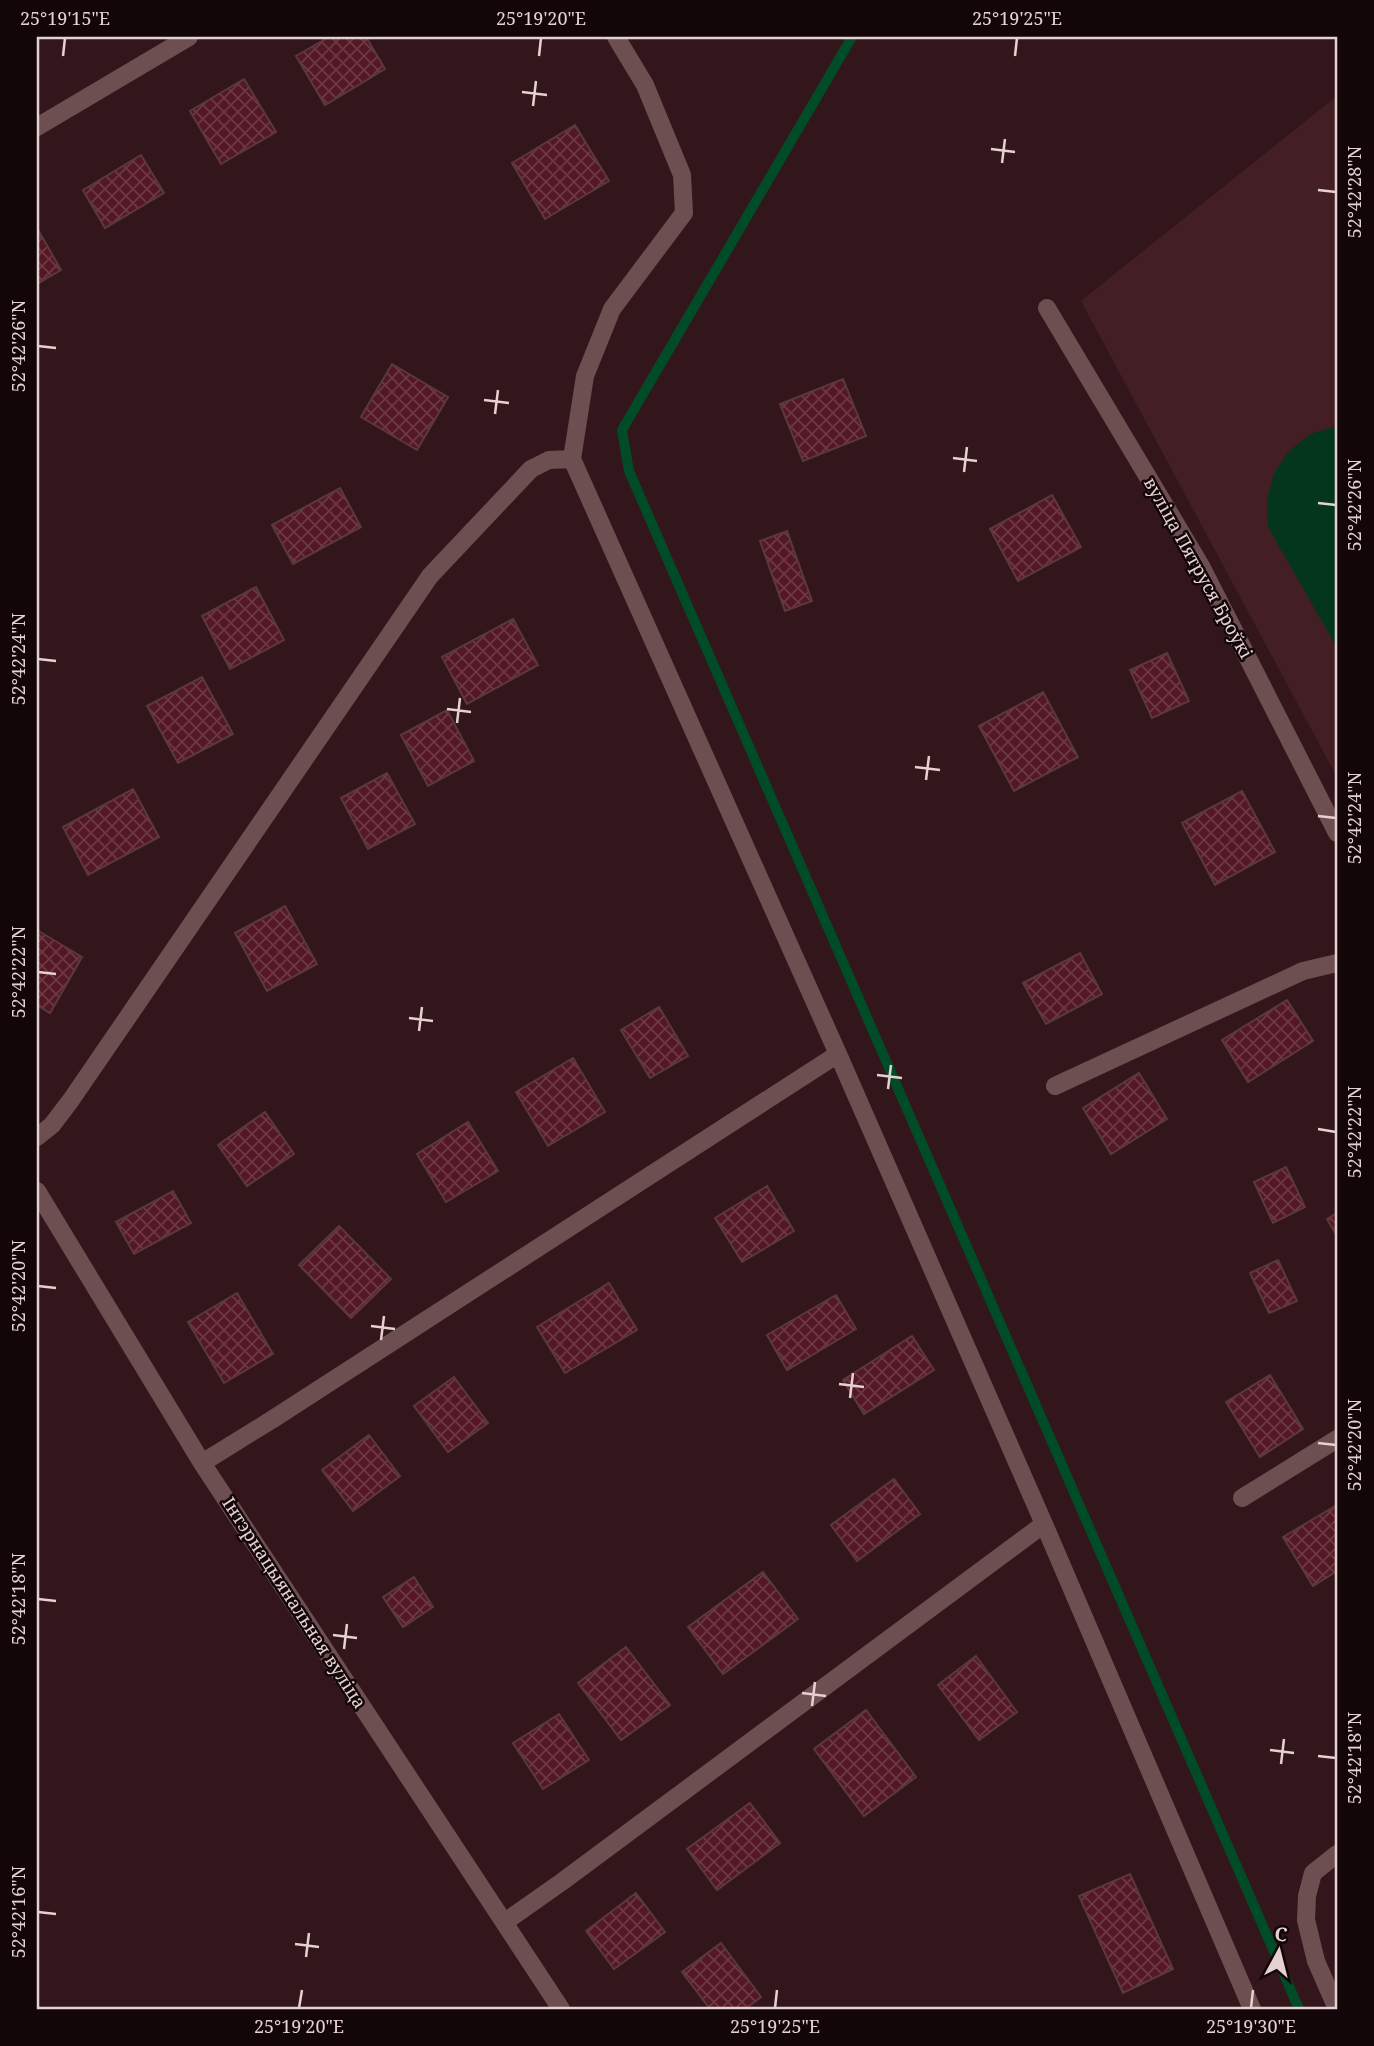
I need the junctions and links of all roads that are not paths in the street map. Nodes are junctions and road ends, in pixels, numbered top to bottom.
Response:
1 (189, 37) edge
2 (616, 37) edge
3 (37, 127) edge
4 (1047, 308) dead end
5 (572, 459) junction
6 (1337, 833) edge
7 (1337, 963) edge
8 (838, 1054) junction
9 (1055, 1086) dead end
10 (37, 1137) edge
11 (37, 1191) edge
12 (1337, 1439) edge
13 (202, 1463) junction
14 (1242, 1499) dead end
15 (1044, 1524) junction
16 (1335, 1855) edge
17 (505, 1922) junction
18 (561, 2009) edge
19 (1252, 2009) edge
20 (1337, 2009) edge

1 - 3 street
2 - 5 street
4 - 6 street, вуліца Пятруся Броўкі
5 - 8 street
5 - 10 street
7 - 9 street
8 - 13 street
8 - 15 street
11 - 13 street, Інтэрнацыянальная вуліца
12 - 14 street
13 - 17 street, Інтэрнацыянальная вуліца
15 - 17 street
15 - 19 street
16 - 20 street
17 - 18 street, Інтэрнацыянальная вуліца

